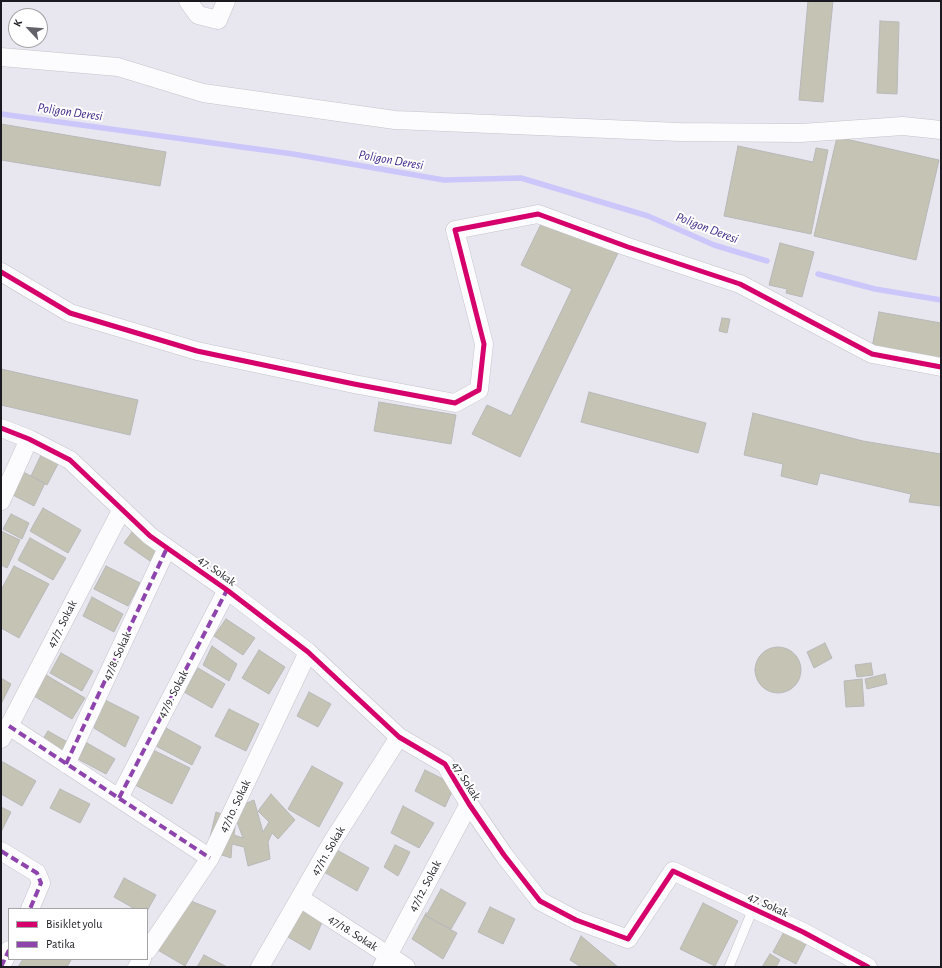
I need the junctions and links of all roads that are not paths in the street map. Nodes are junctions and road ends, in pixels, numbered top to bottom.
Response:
1 (188, 1) edge
2 (226, 1) edge
3 (1, 57) edge
4 (941, 130) edge
5 (1, 272) edge
6 (941, 367) edge
7 (1, 428) edge
8 (29, 439) junction
9 (1, 500) edge
10 (122, 509) junction
11 (167, 548) junction
12 (227, 590) junction
13 (308, 652) junction
14 (5, 733) edge
15 (399, 737) junction
16 (66, 764) junction
17 (119, 798) junction
18 (468, 804) junction
19 (1, 852) edge
20 (210, 858) junction
21 (300, 898) junction
22 (30, 908) edge
23 (753, 909) junction
24 (148, 950) edge
25 (8, 952) edge
26 (385, 961) edge
27 (850, 962) edge
28 (1, 967) edge
29 (260, 967) edge
30 (406, 967) edge
31 (729, 967) edge
32 (868, 967) edge

1 - 2 street
3 - 4 street
5 - 6 street
7 - 8 street, 47. Sokak
8 - 9 street
8 - 10 street, 47. Sokak
10 - 11 street, 47. Sokak
10 - 14 street, 47/7. Sokak
11 - 12 street, 47. Sokak
11 - 16 street, 47/8. Sokak
12 - 13 street, 47. Sokak
12 - 17 street, 47/9. Sokak
13 - 15 street, 47. Sokak
13 - 20 street, 47/10. Sokak
14 - 16 street
15 - 18 street, 47. Sokak
15 - 21 street, 47/11. Sokak
16 - 17 street
17 - 20 street
18 - 23 street, 47. Sokak
18 - 26 street, 47/12. Sokak
19 - 22 street
20 - 24 street, 47/10. Sokak
21 - 26 street, 47/18. Sokak
21 - 29 street, 47/11. Sokak
23 - 27 street, 47. Sokak
23 - 31 lane
25 - 28 street
26 - 30 street, 47/18. Sokak
27 - 32 street, 47. Sokak

